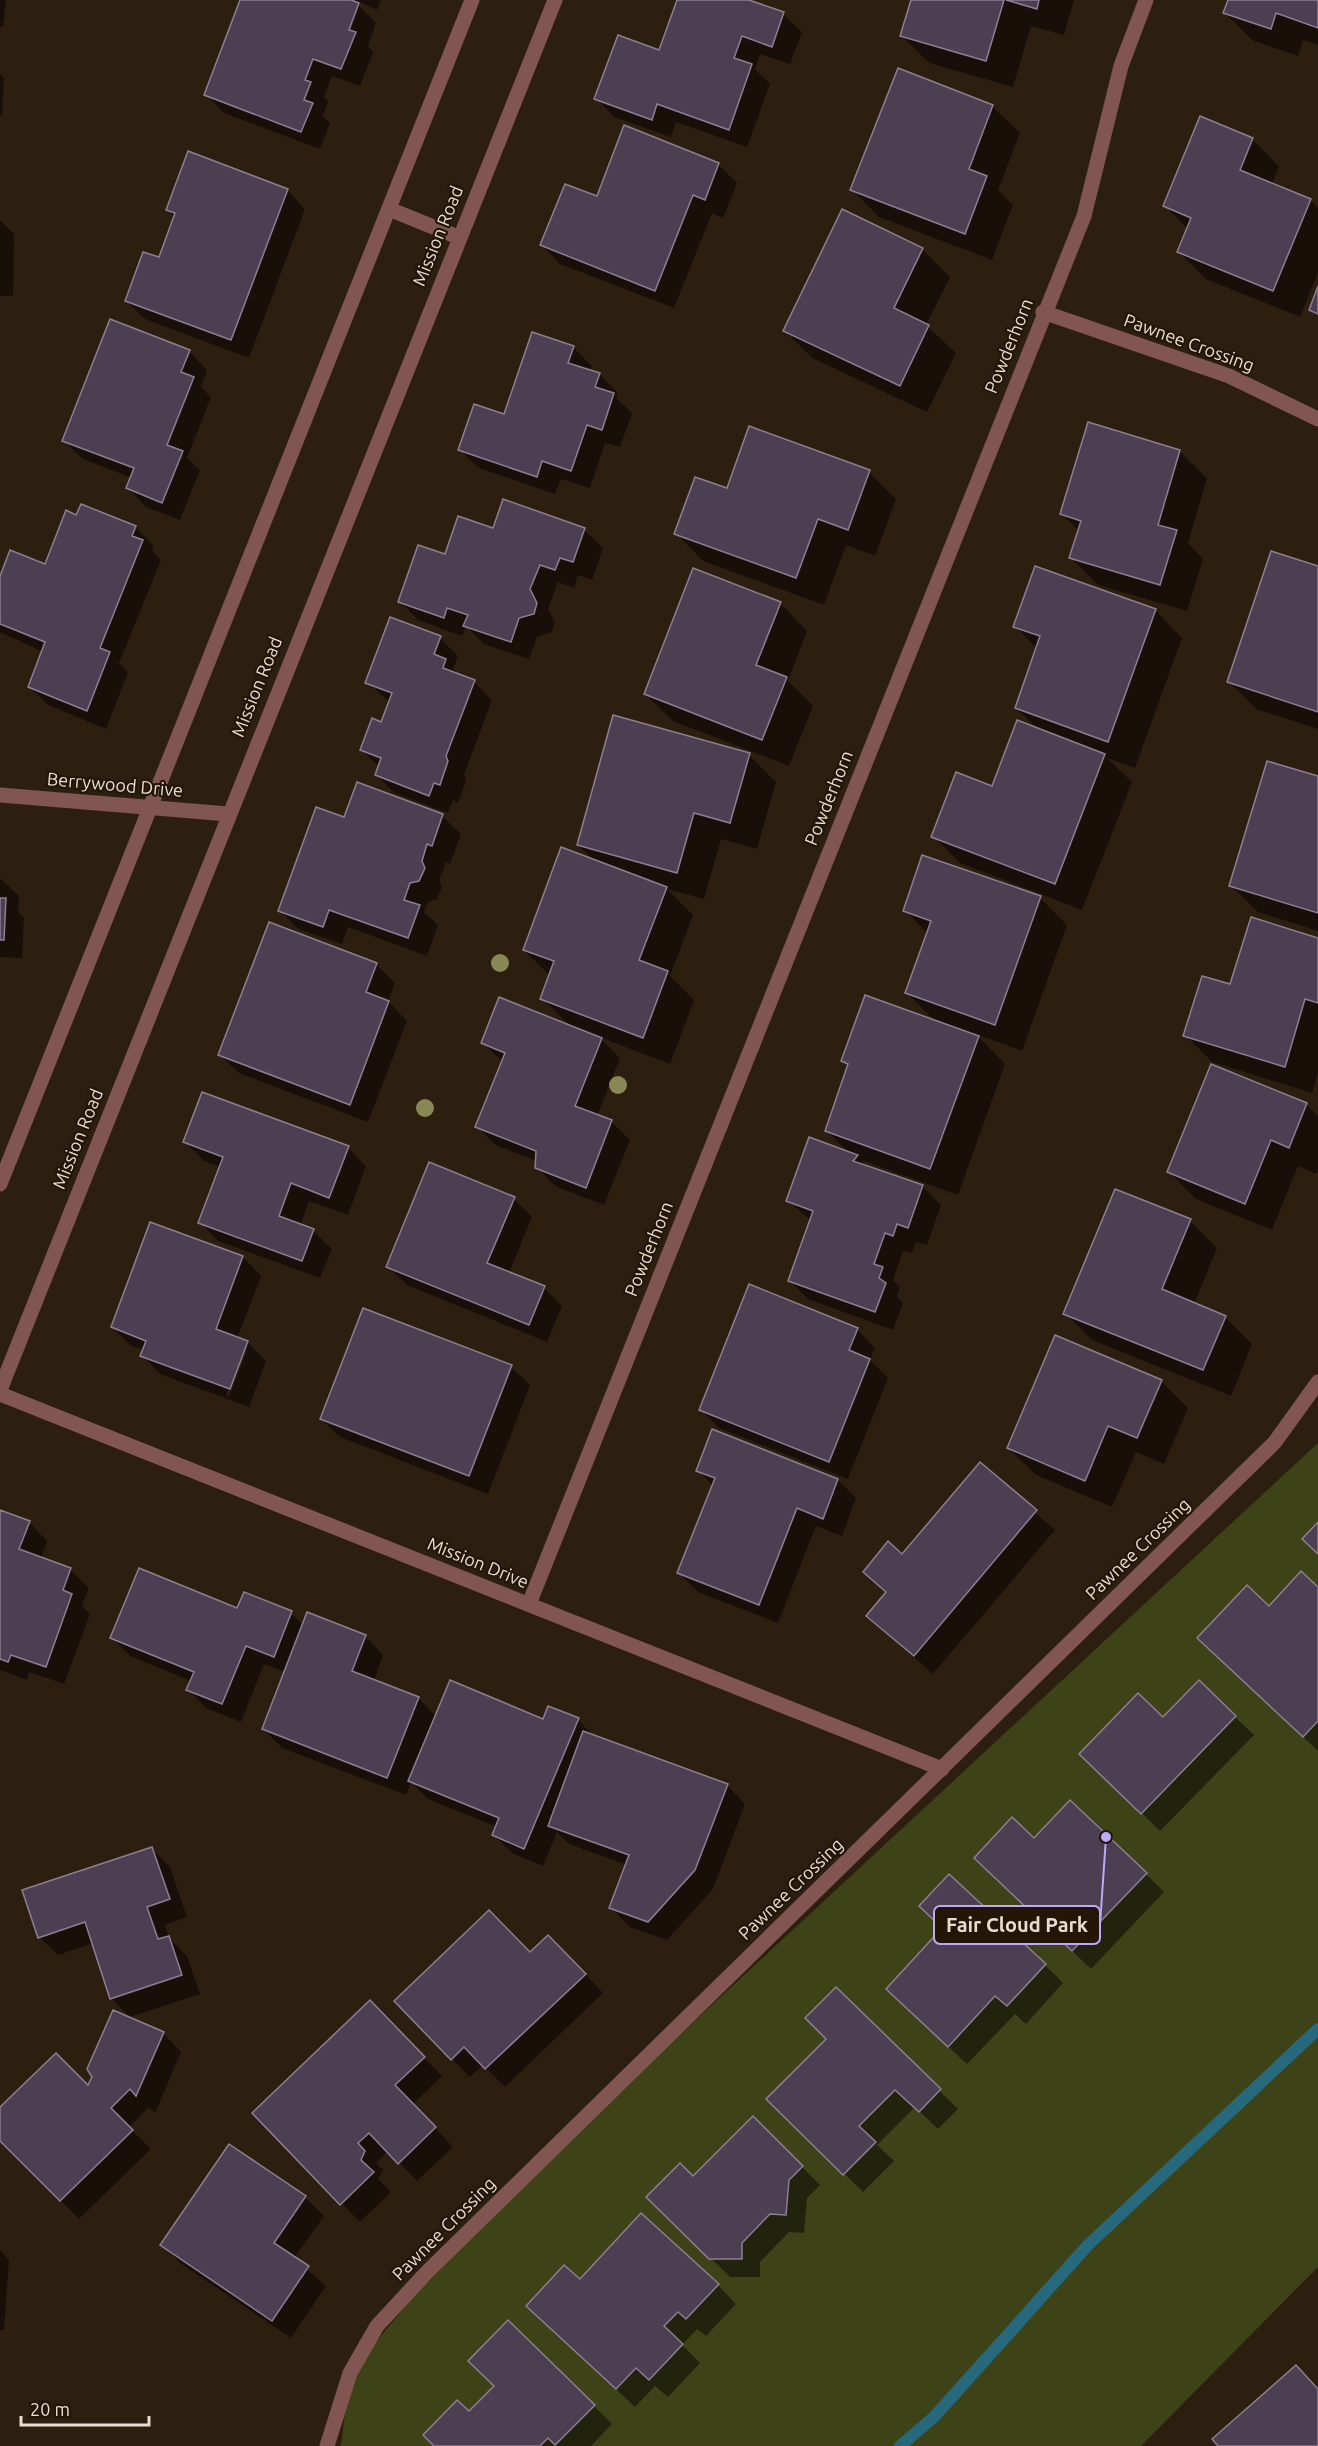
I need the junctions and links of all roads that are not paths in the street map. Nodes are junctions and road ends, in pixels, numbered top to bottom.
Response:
1 (472, 0) edge
2 (555, 0) edge
3 (1146, 0) edge
4 (389, 209) junction
5 (458, 237) junction
6 (1043, 312) junction
7 (1318, 419) edge
8 (0, 795) edge
9 (152, 807) junction
10 (228, 814) junction
11 (0, 1184) edge
12 (1318, 1382) edge
13 (0, 1392) edge
14 (529, 1604) junction
15 (942, 1768) junction
16 (327, 2446) edge

1 - 4 street
2 - 5 street, Mission Road
3 - 6 street, Powderhorn
4 - 5 street
4 - 9 street
5 - 10 street, Mission Road
6 - 7 street, Pawnee Crossing
6 - 14 street, Powderhorn
8 - 9 street, Berrywood Drive
9 - 10 street, Berrywood Drive
9 - 11 street
10 - 13 street, Mission Road
12 - 15 street, Pawnee Crossing
13 - 14 street, Mission Drive
14 - 15 street, Mission Drive
15 - 16 street, Pawnee Crossing

